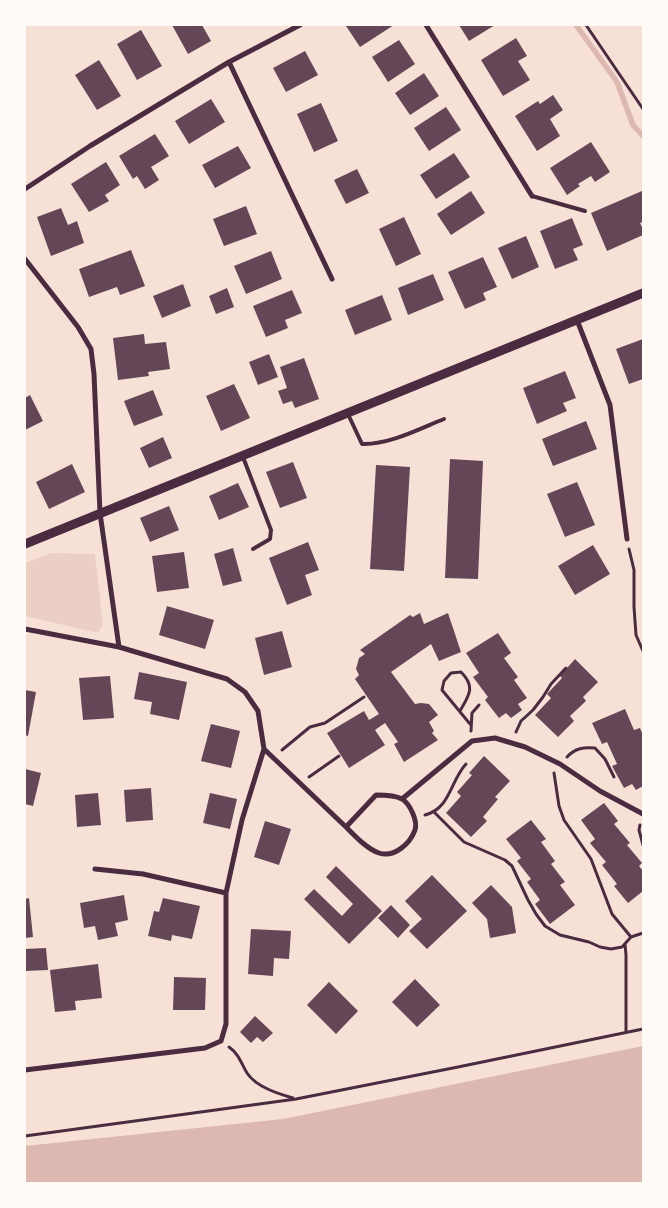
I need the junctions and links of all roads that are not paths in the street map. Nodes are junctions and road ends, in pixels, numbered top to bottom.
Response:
1 (300, 25) edge
2 (426, 25) edge
3 (229, 62) junction
4 (25, 189) edge
5 (532, 196) joint
6 (585, 211) dead end
7 (25, 259) edge
8 (332, 278) dead end
9 (643, 293) edge
10 (577, 320) junction
11 (348, 412) junction
12 (444, 419) dead end
13 (242, 455) junction
14 (100, 513) junction
15 (627, 539) road end
16 (25, 544) edge
17 (253, 550) dead end
18 (25, 629) edge
19 (119, 647) junction
20 (264, 749) junction
21 (402, 799) junction
22 (642, 814) edge
23 (346, 827) junction
24 (95, 869) dead end
25 (226, 893) junction
26 (25, 1070) edge

1 - 3 street
2 - 5 street
3 - 4 street
3 - 8 street
5 - 6 lane
7 - 14 street
9 - 10 street
10 - 11 street
10 - 15 street
11 - 12 lane
11 - 13 street
13 - 14 street
13 - 17 lane
14 - 16 street
14 - 19 street
18 - 19 street
19 - 20 street
20 - 23 street
20 - 25 street
21 - 22 street
21 - 23 street
21 - 23 street
24 - 25 street
25 - 26 street

